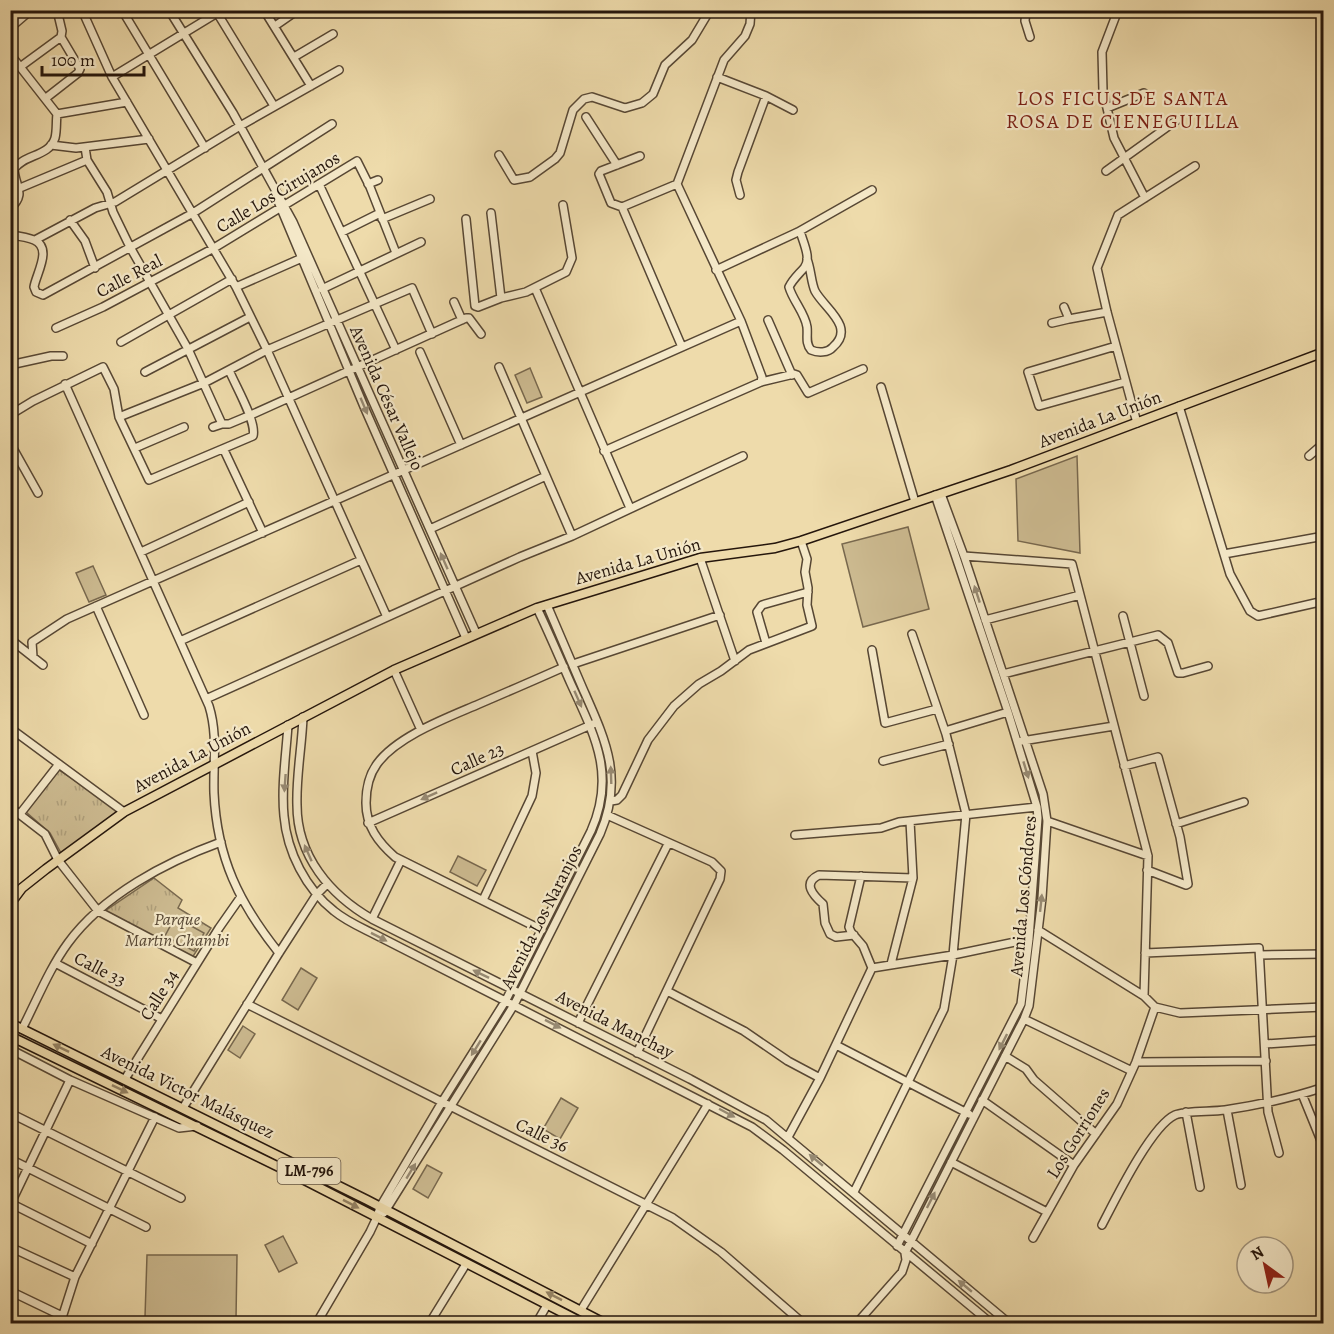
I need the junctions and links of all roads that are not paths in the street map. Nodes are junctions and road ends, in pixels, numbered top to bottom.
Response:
1 (32, 10) edge
2 (57, 10) edge
3 (82, 10) edge
4 (122, 10) edge
5 (169, 10) edge
6 (264, 10) edge
7 (298, 10) edge
8 (712, 10) edge
9 (751, 10) edge
10 (1026, 10) edge
11 (1118, 10) edge
12 (219, 11) edge
13 (21, 14) edge
14 (275, 26) junction
15 (10, 28) edge
16 (184, 34) junction
17 (333, 34) dead end
18 (61, 37) junction
19 (1030, 38) dead end
20 (10, 54) edge
21 (150, 55) junction
22 (294, 57) junction
23 (20, 67) junction
24 (339, 70) dead end
25 (112, 77) junction
26 (717, 77) junction
27 (310, 86) junction
28 (1144, 93) dead end
29 (766, 96) junction
30 (46, 98) junction
31 (127, 102) junction
32 (274, 106) junction
33 (1107, 108) junction
34 (793, 110) dead end
35 (57, 114) junction
36 (586, 117) dead end
37 (1177, 120) dead end
38 (332, 124) dead end
39 (240, 126) junction
40 (148, 139) junction
41 (51, 145) junction
42 (85, 147) junction
43 (205, 148) junction
44 (499, 156) dead end
45 (640, 156) dead end
46 (1124, 158) junction
47 (87, 160) junction
48 (617, 165) junction
49 (1195, 166) dead end
50 (263, 168) junction
51 (168, 171) junction
52 (1106, 171) dead end
53 (378, 180) dead end
54 (320, 184) junction
55 (368, 184) junction
56 (677, 184) junction
57 (20, 188) junction
58 (872, 190) dead end
59 (740, 195) dead end
60 (1145, 198) junction
61 (430, 199) dead end
62 (110, 204) junction
63 (563, 205) dead end
64 (283, 207) junction
65 (622, 207) junction
66 (10, 209) edge
67 (193, 213) junction
68 (491, 213) dead end
69 (381, 216) junction
70 (466, 219) dead end
71 (70, 220) junction
72 (800, 231) junction
73 (342, 232) junction
74 (10, 235) edge
75 (35, 240) junction
76 (421, 242) dead end
77 (130, 247) junction
78 (214, 248) junction
79 (396, 253) junction
80 (302, 258) junction
81 (807, 259) junction
82 (95, 268) junction
83 (359, 270) junction
84 (716, 270) junction
85 (232, 279) junction
86 (150, 282) junction
87 (236, 287) junction
88 (535, 288) junction
89 (322, 289) junction
90 (501, 298) junction
91 (454, 302) dead end
92 (374, 304) junction
93 (1065, 307) dead end
94 (1107, 312) junction
95 (169, 315) junction
96 (250, 316) junction
97 (1069, 319) junction
98 (462, 320) junction
99 (768, 320) dead end
100 (741, 321) junction
101 (333, 322) junction
102 (1052, 323) dead end
103 (56, 328) dead end
104 (432, 334) junction
105 (481, 334) dead end
106 (121, 342) dead end
107 (1116, 346) junction
108 (682, 347) junction
109 (188, 349) junction
110 (267, 350) junction
111 (396, 350) junction
112 (420, 352) dead end
113 (63, 356) dead end
114 (1322, 356) edge
115 (10, 366) edge
116 (353, 368) junction
117 (499, 368) dead end
118 (863, 369) dead end
119 (228, 370) junction
120 (145, 372) dead end
121 (792, 375) junction
122 (760, 382) junction
123 (1125, 382) junction
124 (204, 383) junction
125 (65, 384) junction
126 (881, 387) dead end
127 (579, 393) junction
128 (288, 398) junction
129 (1179, 406) junction
130 (10, 415) edge
131 (249, 415) junction
132 (119, 417) junction
133 (521, 418) junction
134 (222, 423) junction
135 (1137, 423) junction
136 (184, 427) dead end
137 (213, 427) dead end
138 (1323, 443) edge
139 (10, 444) edge
140 (461, 445) junction
141 (135, 448) junction
142 (224, 450) junction
143 (604, 451) junction
144 (743, 456) dead end
145 (1309, 456) dead end
146 (404, 471) junction
147 (394, 475) junction
148 (546, 476) junction
149 (38, 493) dead end
150 (938, 495) junction
151 (335, 501) junction
152 (249, 502) junction
153 (915, 502) junction
154 (630, 508) junction
155 (430, 529) junction
156 (263, 533) junction
157 (572, 536) junction
158 (1323, 536) edge
159 (801, 541) junction
160 (141, 552) junction
161 (1224, 554) junction
162 (964, 556) junction
163 (700, 558) junction
164 (361, 560) junction
165 (154, 581) junction
166 (455, 587) junction
167 (445, 591) junction
168 (808, 592) junction
169 (1080, 596) junction
170 (1323, 601) edge
171 (547, 605) junction
172 (96, 606) junction
173 (537, 608) junction
174 (720, 615) junction
175 (1123, 616) dead end
176 (387, 617) junction
177 (986, 620) junction
178 (476, 633) junction
179 (912, 634) dead end
180 (466, 638) junction
181 (10, 639) edge
182 (180, 641) junction
183 (1130, 642) junction
184 (766, 643) junction
185 (872, 650) dead end
186 (1094, 651) junction
187 (33, 657) junction
188 (735, 661) junction
189 (573, 664) junction
190 (43, 665) dead end
191 (1208, 666) dead end
192 (564, 667) junction
193 (394, 670) junction
194 (1003, 674) junction
195 (1144, 696) dead end
196 (206, 699) junction
197 (937, 709) junction
198 (1008, 712) junction
199 (144, 715) dead end
200 (303, 717) junction
201 (598, 722) junction
202 (288, 725) junction
203 (590, 726) junction
204 (1114, 726) junction
205 (10, 728) edge
206 (421, 730) junction
207 (945, 731) junction
208 (1021, 742) junction
209 (949, 744) junction
210 (532, 751) junction
211 (883, 761) dead end
212 (59, 764) junction
213 (214, 764) junction
214 (1124, 766) junction
215 (610, 801) junction
216 (1244, 802) dead end
217 (10, 807) edge
218 (1037, 807) junction
219 (124, 812) junction
220 (20, 814) junction
221 (966, 814) junction
222 (607, 815) junction
223 (910, 821) junction
224 (1047, 821) junction
225 (368, 823) junction
226 (1176, 824) junction
227 (795, 835) dead end
228 (220, 842) junction
229 (668, 844) junction
230 (1148, 856) junction
231 (58, 860) junction
232 (401, 860) junction
233 (1147, 870) junction
234 (861, 876) junction
235 (913, 878) junction
236 (327, 884) junction
237 (22, 888) junction
238 (317, 894) junction
239 (10, 895) edge
240 (240, 898) junction
241 (483, 900) junction
242 (10, 904) edge
243 (98, 911) junction
244 (372, 919) junction
245 (542, 930) junction
246 (1038, 930) junction
247 (854, 935) junction
248 (1029, 939) junction
249 (279, 953) junction
250 (1145, 953) junction
251 (1323, 954) edge
252 (953, 955) junction
253 (1260, 956) junction
254 (55, 963) junction
255 (197, 963) junction
256 (891, 964) junction
257 (872, 968) junction
258 (512, 989) junction
259 (667, 991) junction
260 (520, 993) junction
261 (1144, 996) junction
262 (506, 1000) junction
263 (247, 1004) junction
264 (514, 1005) junction
265 (1155, 1007) junction
266 (1323, 1007) edge
267 (1263, 1010) junction
268 (162, 1019) junction
269 (1024, 1019) junction
270 (10, 1023) edge
271 (578, 1023) junction
272 (22, 1029) junction
273 (1323, 1040) edge
274 (12, 1042) edge
275 (1265, 1044) junction
276 (836, 1045) junction
277 (637, 1053) junction
278 (1005, 1056) junction
279 (1266, 1060) junction
280 (1136, 1062) junction
281 (1132, 1071) junction
282 (820, 1078) junction
283 (124, 1079) junction
284 (70, 1080) junction
285 (908, 1082) junction
286 (1323, 1088) edge
287 (1302, 1095) junction
288 (982, 1100) junction
289 (442, 1102) junction
290 (1268, 1102) junction
291 (708, 1104) junction
292 (451, 1106) junction
293 (183, 1108) junction
294 (1227, 1110) junction
295 (1186, 1112) junction
296 (10, 1113) edge
297 (966, 1113) junction
298 (154, 1117) junction
299 (974, 1117) junction
300 (197, 1126) junction
301 (45, 1130) junction
302 (1096, 1134) junction
303 (788, 1137) junction
304 (1323, 1148) edge
305 (1280, 1153) dead end
306 (10, 1159) edge
307 (951, 1162) junction
308 (1074, 1165) junction
309 (27, 1168) junction
310 (127, 1171) junction
311 (1241, 1185) dead end
312 (1200, 1187) dead end
313 (854, 1192) junction
314 (181, 1198) dead end
315 (647, 1203) junction
316 (11, 1204) edge
317 (109, 1209) junction
318 (383, 1209) junction
319 (1047, 1212) junction
320 (377, 1217) junction
321 (1102, 1225) dead end
322 (146, 1227) dead end
323 (904, 1234) junction
324 (1033, 1238) dead end
325 (911, 1240) junction
326 (92, 1244) junction
327 (897, 1246) junction
328 (10, 1247) edge
329 (905, 1252) junction
330 (466, 1264) junction
331 (75, 1277) junction
332 (10, 1291) edge
333 (547, 1305) junction
334 (581, 1310) junction
335 (61, 1320) edge
336 (316, 1323) edge
337 (429, 1323) edge
338 (536, 1323) edge
339 (585, 1323) edge
340 (606, 1323) edge
341 (804, 1323) edge
342 (856, 1323) edge
343 (992, 1323) edge
344 (1010, 1323) edge

1 - 13 street
2 - 18 street
3 - 25 street
4 - 21 street
5 - 16 street, Avenida César Vallejo
6 - 14 street
7 - 14 street
8 - 44 street
9 - 26 street
10 - 19 street
11 - 33 street
12 - 16 street
12 - 32 street
13 - 15 street
14 - 22 street
16 - 21 street
16 - 39 street, Avenida César Vallejo
17 - 22 street
18 - 23 street
18 - 30 street
20 - 23 street
21 - 25 street
21 - 43 street
22 - 27 street
23 - 30 street
24 - 27 street
25 - 31 street
26 - 29 street
26 - 56 street
27 - 32 street
28 - 33 street
29 - 34 street
29 - 59 street
30 - 35 street
31 - 35 street
31 - 40 street
32 - 39 street
33 - 46 street
35 - 41 street
36 - 48 street
37 - 46 street
38 - 50 street
39 - 43 street
39 - 50 street, Avenida César Vallejo
40 - 42 street
40 - 51 street
41 - 42 street
41 - 57 street
42 - 47 street
43 - 51 street
45 - 48 street
46 - 52 street
46 - 60 street
47 - 57 street
47 - 62 street
48 - 65 street
49 - 60 street
50 - 64 street, Avenida César Vallejo
50 - 67 street
51 - 62 street
51 - 67 street
53 - 55 street
54 - 55 street, Calle Los Cirujanos
54 - 64 street, Calle Los Cirujanos
54 - 73 street
55 - 69 street
56 - 65 street
56 - 84 street
57 - 66 street
58 - 72 street
60 - 94 street
61 - 69 street
62 - 71 street
62 - 77 street
63 - 88 street
64 - 78 street, Calle Los Cirujanos
64 - 80 street, Avenida César Vallejo
64 - 89 street, Avenida César Vallejo
65 - 108 street
67 - 77 street
67 - 78 street
68 - 90 street
69 - 73 street
69 - 79 street
70 - 90 street
71 - 75 street
71 - 82 street
72 - 81 street
72 - 84 street
73 - 83 street
74 - 75 street
75 - 82 street
76 - 79 street
77 - 82 street
77 - 86 street
78 - 85 street
78 - 86 street, Calle Real
79 - 83 street
80 - 87 street
80 - 101 street, Avenida César Vallejo
81 - 81 street
83 - 89 street
83 - 92 street
84 - 100 street
85 - 87 street
85 - 95 street
86 - 95 street
86 - 103 street, Calle Real
87 - 96 street
88 - 90 street
88 - 127 street
89 - 101 street, Avenida César Vallejo
91 - 98 street
92 - 101 street
92 - 104 street
92 - 111 street
93 - 97 street
94 - 97 street
94 - 107 street
95 - 106 street
95 - 109 street
96 - 109 street
96 - 110 street
97 - 102 street
98 - 104 street
98 - 105 street
99 - 121 street
100 - 108 street
100 - 122 street
101 - 110 street
101 - 116 street, Avenida César Vallejo
104 - 111 street
107 - 123 street
107 - 123 street
108 - 127 street
109 - 120 street
109 - 124 street
110 - 119 street
110 - 128 street
111 - 116 street
112 - 140 street
113 - 115 street
114 - 129 main road, Avenida La Unión
116 - 128 street
116 - 146 street, Avenida César Vallejo
116 -> 147 street, Avenida César Vallejo
117 - 133 street
118 - 121 street
119 - 124 street
119 - 131 street
121 - 122 street
122 - 143 street
123 - 135 street
124 - 132 street
124 - 134 street
125 - 130 street
125 - 132 street
125 - 160 street
126 - 153 street
127 - 133 street
127 - 143 street
128 - 131 street
128 - 151 street
129 - 135 main road, Avenida La Unión
129 - 161 street
131 - 134 street
131 - 142 street
132 - 141 street
133 - 140 street
133 - 148 street
134 - 137 street
135 - 150 main road, Avenida La Unión
136 - 141 street
138 - 145 street
139 - 149 street
140 - 146 street
141 - 142 street
142 - 152 street
143 - 154 street
144 - 154 street
146 - 147 street
146 - 155 street, Avenida César Vallejo
147 - 151 street
147 - 167 street, Avenida César Vallejo
148 - 155 street
148 - 157 street
150 - 153 main road, Avenida La Unión
150 - 162 street, Avenida Los Cóndores
150 - 198 street, Avenida Los Cóndores
151 - 156 street
151 - 164 street
152 - 156 street
152 - 160 street
153 - 159 main road, Avenida La Unión
154 - 157 street
166 -> 155 street, Avenida César Vallejo
156 - 165 street
157 - 166 street
158 - 161 street
159 - 163 main road, Avenida La Unión
159 - 168 street
160 - 165 street
161 - 170 street
162 - 169 street
177 -> 162 street, Avenida Los Cóndores
163 - 171 main road, Avenida La Unión
163 - 174 street
164 - 176 street
164 - 182 street
165 - 172 street
165 - 182 street
166 - 167 street
166 - 178 street, Avenida César Vallejo
167 - 176 street
167 - 180 street, Avenida César Vallejo
168 - 184 street
168 - 184 street
169 - 177 street
169 - 186 street
171 - 173 main road, Avenida La Unión
171 - 189 street, Avenida Los Naranjos
172 - 187 street
172 - 199 street
173 - 178 main road, Avenida La Unión
173 - 192 street, Avenida Los Naranjos
174 - 188 street
174 - 189 street
175 - 183 street
176 - 196 street
177 - 194 street, Avenida Los Cóndores
178 - 180 main road, Avenida La Unión
179 - 197 street
180 - 193 main road, Avenida La Unión
181 - 187 street
182 - 196 street
183 - 186 street
183 - 191 street
183 - 195 street
184 - 188 street
185 - 197 street
186 - 194 street
186 - 204 street
187 - 190 street
188 - 215 street
189 - 201 street, Avenida Los Naranjos
192 -> 203 street, Avenida Los Naranjos
192 - 206 street
193 - 200 main road, Avenida La Unión
193 - 206 street
194 - 208 street, Avenida Los Cóndores
196 - 213 street
197 - 207 street
198 - 207 street
198 - 208 street, Avenida Los Cóndores
200 - 202 main road, Avenida La Unión
236 -> 200 street, Avenida Manchay
201 - 203 street, Calle 23
215 -> 201 street, Avenida Los Naranjos
202 - 213 main road, Avenida La Unión
202 -> 238 street, Avenida Manchay
203 - 210 street, Calle 23
203 - 245 street, Avenida Los Naranjos
204 - 208 street
204 - 214 street
205 - 212 street
206 - 225 street
207 - 209 street
208 -> 218 street, Avenida Los Cóndores
208 - 224 street, Avenida Los Cóndores
209 - 211 street
209 - 221 street
210 -> 225 street, Calle 23
210 - 241 street
212 - 219 street
212 - 220 street
213 - 219 main road, Avenida La Unión
213 - 228 street
214 - 226 street
214 - 230 street
215 - 222 street, Avenida Los Naranjos
216 - 226 street
217 - 220 street
218 - 221 street
218 - 248 street, Avenida Los Cóndores
219 - 231 main road, Avenida La Unión
220 - 231 street
221 - 223 street
221 - 252 street
222 - 229 street
222 - 260 street, Avenida Los Naranjos
223 - 227 street
223 - 235 street
224 - 230 street
246 -> 224 street, Avenida Los Cóndores
225 - 232 street
226 - 233 street
228 - 240 street
228 - 243 street
229 - 259 street
229 - 271 street
230 - 233 street
231 - 237 main road, Avenida La Unión
231 - 243 street
232 - 241 street
232 - 244 street
233 - 250 street
234 - 235 street
234 - 247 street
234 - 247 street
235 - 256 street
236 - 238 street
236 - 244 street, Avenida Manchay
237 - 239 street
237 - 242 main road, Avenida La Unión
238 - 249 street
238 -> 262 street, Avenida Manchay
240 - 249 street
240 - 255 street, Calle 34
241 - 245 street
243 - 254 street
243 - 255 street
258 -> 244 street, Avenida Manchay
245 - 258 street, Avenida Los Naranjos
246 - 261 street
246 - 269 street, Avenida Los Cóndores
247 - 257 street
248 - 252 street
248 -> 297 street, Avenida Los Cóndores
249 - 263 street
250 - 253 street
250 - 261 street
251 - 253 street
252 - 256 street
252 - 285 street
253 - 267 street
254 - 268 street, Calle 33
254 - 272 street
255 - 268 street, Calle 34
256 - 257 street
257 - 276 street
258 - 260 street, Avenida Manchay
258 - 262 street, Avenida Los Naranjos
259 - 277 street
259 - 282 street
260 - 264 street, Avenida Los Naranjos
260 - 271 street, Avenida Manchay
261 - 265 street
262 - 264 street, Avenida Manchay
262 -> 289 street, Avenida Los Naranjos
263 - 289 street, Calle 36
263 - 293 street
264 -> 291 street, Avenida Manchay
264 - 292 street, Avenida Los Naranjos
265 - 267 street
265 - 280 street, Los Gorriones
266 - 267 street
267 - 275 street
268 - 283 street, Calle 34
269 - 278 street, Avenida Los Cóndores
269 - 281 street
270 - 272 main road, Avenida Victor Malásquez / LM-796
271 - 277 street, Avenida Manchay
283 -> 272 main road, Avenida Victor Malásquez / LM-796
273 - 275 street
274 - 284 street
274 -> 300 main road, Avenida Victor Malásquez / LM-796
275 - 279 street
276 - 282 street
276 - 285 street
277 - 303 street, Avenida Manchay
278 - 288 street, Avenida Los Cóndores
278 - 302 street
279 - 280 street
279 - 290 street
280 - 281 street, Los Gorriones
281 - 302 street, Los Gorriones
282 - 303 street
283 - 293 main road, Avenida Victor Malásquez / LM-796
284 - 298 street
284 - 301 street
285 - 297 street
285 - 313 street
286 - 287 street
287 - 290 street
287 - 304 street
288 - 299 street, Avenida Los Cóndores
288 - 308 street
289 - 292 street, Calle 36
289 - 318 street, Avenida Los Naranjos
290 - 294 street
290 - 305 street
291 - 315 street
291 -> 327 street, Avenida Manchay
292 - 315 street, Calle 36
318 -> 292 street, Avenida Los Naranjos
293 - 318 main road, Avenida Victor Malásquez / LM-796
294 - 295 street
294 - 311 street
295 - 312 street
295 - 321 street
296 - 301 street
297 - 299 street
297 - 323 street, Avenida Los Cóndores
298 - 300 street
298 - 310 street
299 - 307 street, Avenida Los Cóndores
300 -> 320 main road, Avenida Victor Malásquez / LM-796
301 - 309 street
301 - 310 street
302 - 308 street, Los Gorriones
313 -> 303 street, Avenida Manchay
306 - 309 street
307 - 319 street
325 -> 307 street, Avenida Los Cóndores
308 - 319 street, Los Gorriones
309 - 316 street
309 - 317 street
310 - 314 street
310 - 317 street
313 - 323 street, Avenida Manchay
315 - 334 street
315 - 341 street, Calle 36
316 - 326 street
317 - 322 street
317 - 326 street
318 - 320 street, Avenida Los Naranjos
334 -> 318 main road, Avenida Victor Malásquez / LM-796
319 - 324 street, Los Gorriones
320 - 330 main road, Avenida Victor Malásquez / LM-796
320 - 336 street, Avenida Los Naranjos
323 - 325 street, Avenida Manchay
323 - 327 street, Avenida Los Cóndores
325 - 329 street, Avenida Los Cóndores
344 -> 325 street, Avenida Manchay
326 - 331 street
327 - 329 street, Avenida Manchay
328 - 331 street
329 - 342 street, Avenida Los Cóndores
329 - 343 street, Avenida Manchay
330 - 333 main road, Avenida Victor Malásquez / LM-796
330 - 337 street
331 - 335 street
332 - 335 street
333 - 338 street
333 - 339 main road, Avenida Victor Malásquez / LM-796
334 - 340 main road, Avenida Victor Malásquez / LM-796

